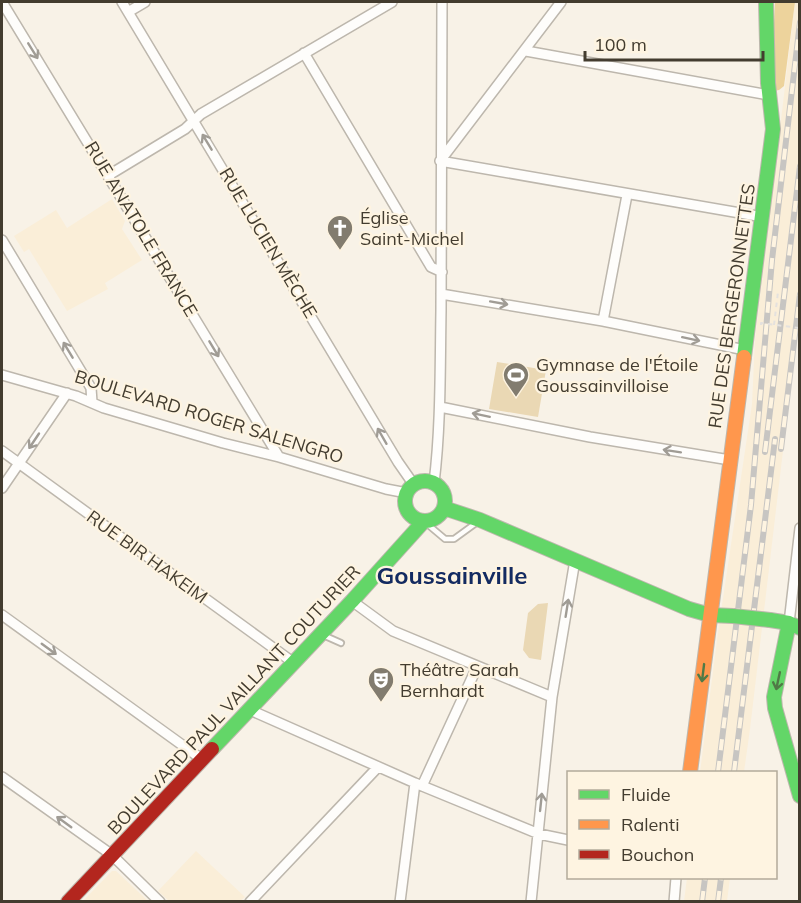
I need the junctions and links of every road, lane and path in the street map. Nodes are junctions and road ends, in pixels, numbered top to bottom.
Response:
1 (2, 2) edge
2 (122, 2) edge
3 (145, 2) edge
4 (392, 2) edge
5 (442, 2) edge
6 (561, 2) edge
7 (766, 2) edge
8 (128, 12) junction
9 (526, 51) junction
10 (304, 53) junction
11 (769, 95) junction
12 (195, 121) junction
13 (440, 161) junction
14 (109, 175) junction
15 (627, 195) junction
16 (763, 218) junction
17 (2, 240) edge
18 (442, 272) junction
19 (778, 292) dead end
20 (441, 294) junction
21 (603, 321) junction
22 (761, 325) dead end
23 (774, 325) junction
24 (799, 328) edge
25 (745, 350) junction
26 (2, 375) edge
27 (67, 393) junction
28 (92, 402) junction
29 (440, 407) junction
30 (2, 451) edge
31 (279, 457) junction
32 (730, 460) junction
33 (18, 464) junction
34 (434, 483) junction
35 (2, 488) edge
36 (411, 489) junction
37 (444, 508) junction
38 (480, 520) junction
39 (424, 521) junction
40 (800, 528) edge
41 (575, 560) junction
42 (797, 580) edge
43 (352, 601) junction
44 (2, 615) edge
45 (710, 615) junction
46 (794, 626) edge
47 (321, 634) junction
48 (341, 643) dead end
49 (294, 663) junction
50 (477, 667) junction
51 (552, 697) junction
52 (250, 710) junction
53 (203, 760) junction
54 (378, 766) junction
55 (690, 771) edge
56 (2, 777) edge
57 (418, 784) junction
58 (800, 796) edge
59 (539, 834) junction
60 (567, 840) edge
61 (111, 855) junction
62 (676, 879) edge
63 (68, 902) edge
64 (160, 902) edge
65 (250, 902) edge
66 (400, 902) edge
67 (531, 902) edge
68 (674, 902) edge

1 -> 14 street, RUE ANATOLE FRANCE
2 - 8 street, RUE LUCIEN MÈCHE
3 - 8 street
4 - 10 street
5 - 13 street
6 - 9 street
7 - 11 street, RUE DES BERGERONNETTES
8 - 12 street, RUE LUCIEN MÈCHE
9 - 11 street
9 - 13 street
10 - 12 street
10 - 18 street
11 - 16 street, RUE DES BERGERONNETTES
12 - 14 street
36 -> 12 street, RUE LUCIEN MÈCHE
13 - 15 street
13 - 18 street
14 -> 31 street, RUE ANATOLE FRANCE
15 - 16 street
15 - 21 street
16 - 25 street, RUE DES BERGERONNETTES
28 -> 17 street
18 - 20 street
19 - 23 path
20 -> 21 street
20 - 29 street
21 -> 25 street
22 - 23 path, bridge
23 - 24 path, bridge
25 - 32 street, RUE DES BERGERONNETTES
26 - 27 street, BOULEVARD ROGER SALENGRO
27 - 28 street, BOULEVARD ROGER SALENGRO
27 -> 33 street
28 - 31 street, BOULEVARD ROGER SALENGRO
32 -> 29 street
29 - 34 street
30 - 33 street, RUE BIR HAKEIM
31 - 36 street, BOULEVARD ROGER SALENGRO
32 - 45 street, RUE DES BERGERONNETTES
33 - 35 street
33 - 49 street, RUE BIR HAKEIM
34 - 36 street
34 - 37 street
36 - 39 street
37 - 38 street
37 - 39 street
38 - 39 lane
38 - 41 street
39 - 43 street, BOULEVARD PAUL VAILLANT COUTURIER
40 - 42 street
41 - 45 street
51 -> 41 street
42 - 46 street
43 - 47 street, BOULEVARD PAUL VAILLANT COUTURIER
43 - 50 street
44 -> 53 street
45 - 46 street, bridge
45 -> 55 street, RUE DES BERGERONNETTES
46 -> 58 street
47 - 48 lane
47 - 49 street, BOULEVARD PAUL VAILLANT COUTURIER
49 - 52 street, BOULEVARD PAUL VAILLANT COUTURIER
50 - 51 street
50 - 57 street
59 -> 51 street
52 - 53 street, BOULEVARD PAUL VAILLANT COUTURIER
52 - 54 street
53 - 61 street, BOULEVARD PAUL VAILLANT COUTURIER
54 - 57 street
54 - 65 street
61 -> 56 street
57 - 59 street
57 - 66 street
59 - 60 street
59 - 67 street
61 - 63 street, BOULEVARD PAUL VAILLANT COUTURIER
61 - 64 street
62 - 68 street

